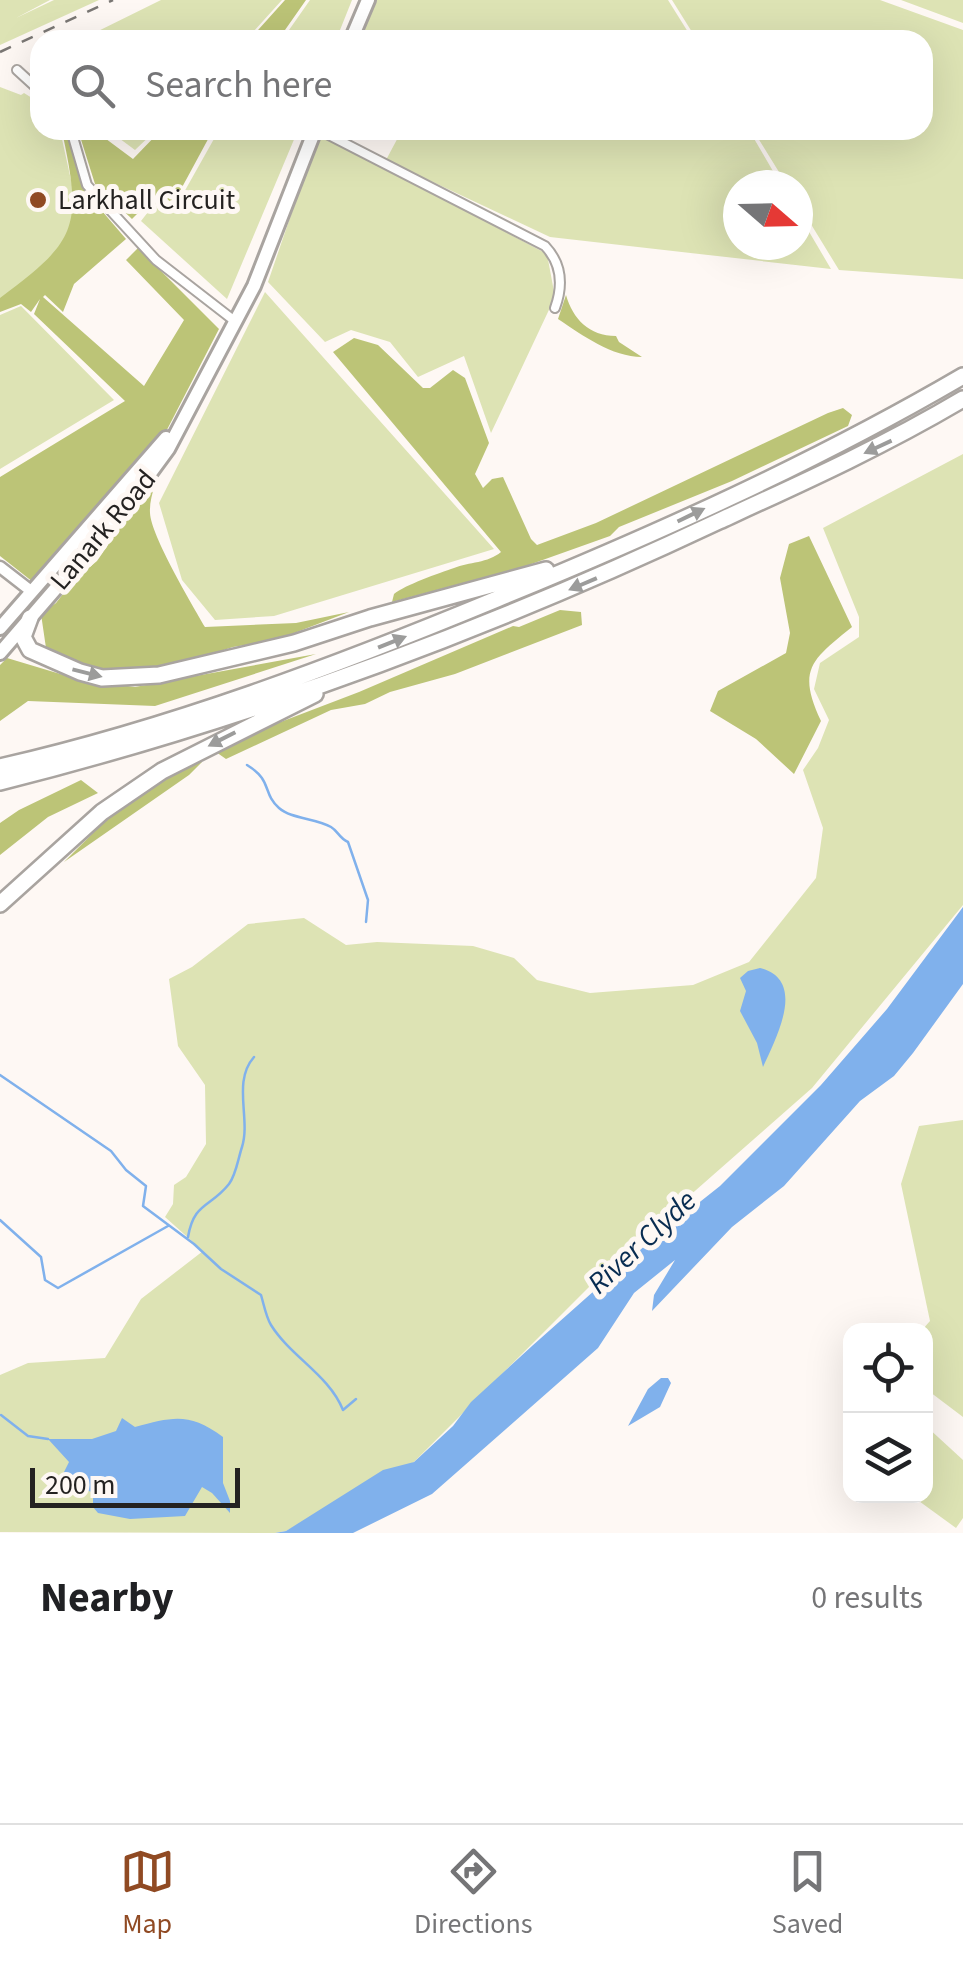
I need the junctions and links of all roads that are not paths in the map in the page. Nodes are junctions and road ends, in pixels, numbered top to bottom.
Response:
1 (368, 0) edge
2 (355, 30) edge
3 (17, 70) dead end
4 (30, 82) edge
5 (74, 140) edge
6 (313, 140) edge
7 (337, 140) edge
8 (554, 308) dead end
9 (237, 322) junction
10 (963, 376) edge
11 (195, 400) junction
12 (963, 400) edge
13 (612, 552) junction
14 (0, 567) edge
15 (31, 591) junction
16 (34, 613) junction
17 (3, 639) edge
18 (30, 650) junction
19 (373, 666) junction
20 (0, 767) edge
21 (0, 782) edge
22 (0, 904) edge

1 - 2 main road
3 - 4 street
5 - 9 street
6 - 9 main road, Lanark Road
7 - 8 street
9 - 11 main road, Lanark Road
13 -> 10 highway
11 - 15 main road, Lanark Road
11 - 16 main road, Lanark Road
12 -> 19 highway
18 -> 13 highway
20 -> 13 highway
14 - 15 street
15 - 16 main road
15 - 17 main road, Lanark Road
16 - 17 main road, Lanark Road
16 - 18 highway
17 - 18 highway
19 - 21 highway
19 -> 22 highway

